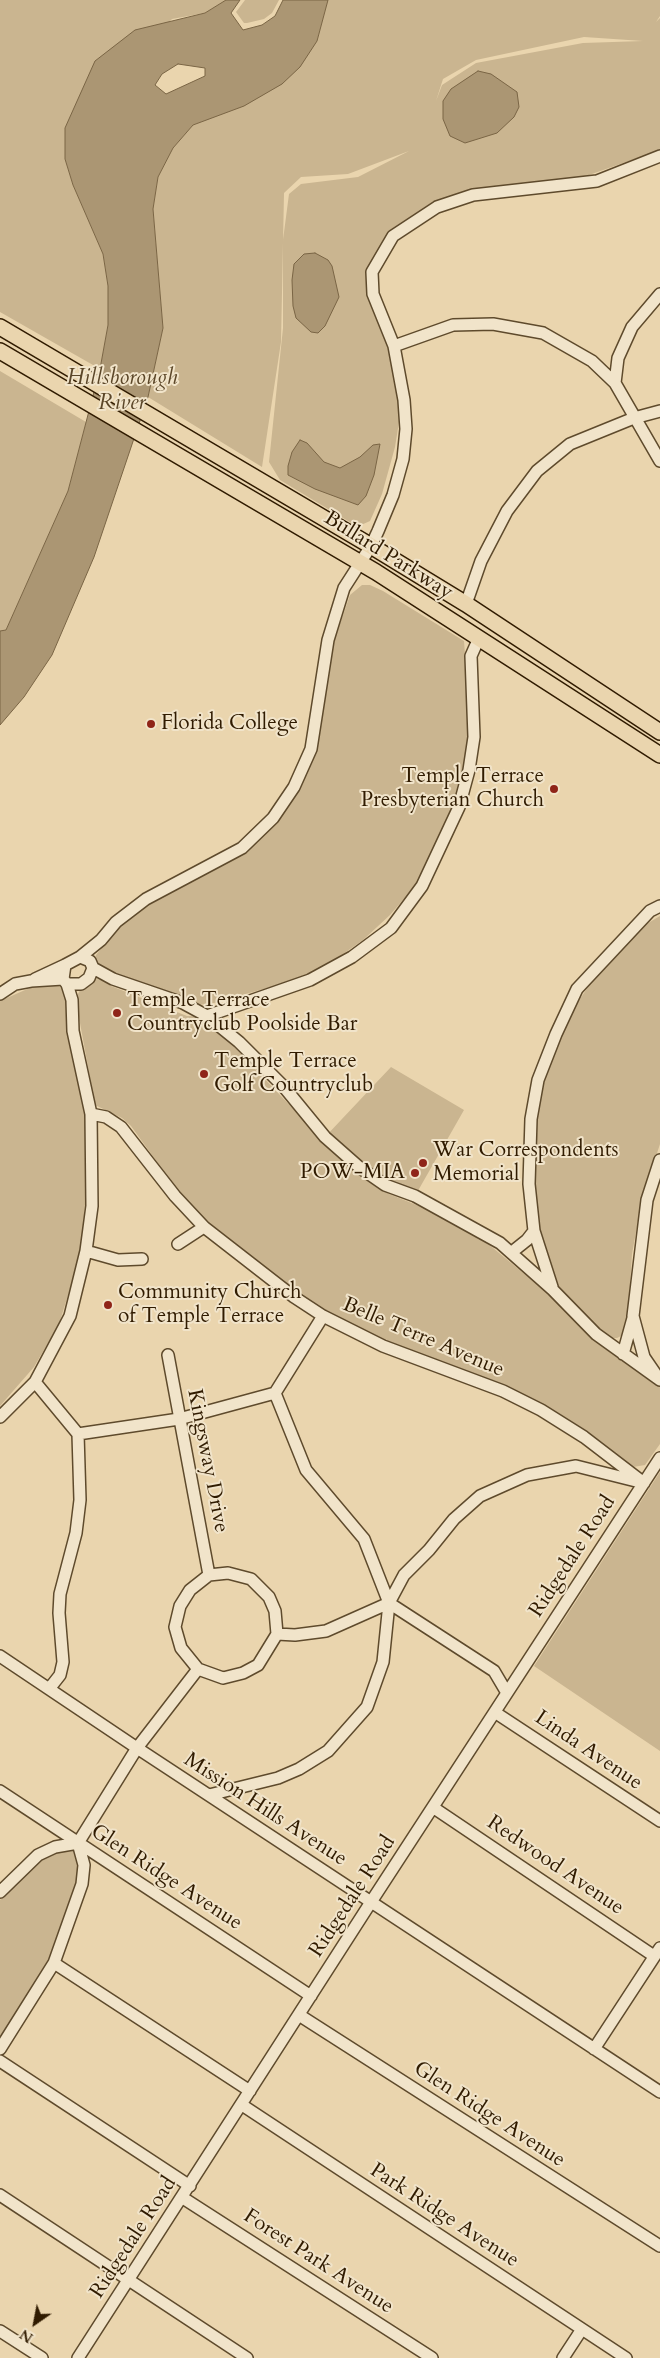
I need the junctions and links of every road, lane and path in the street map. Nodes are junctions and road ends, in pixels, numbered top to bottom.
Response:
1 (660, 156) edge
2 (660, 294) edge
3 (0, 328) edge
4 (394, 346) junction
5 (0, 351) edge
6 (615, 383) junction
7 (660, 411) edge
8 (634, 418) junction
9 (660, 461) edge
10 (371, 546) junction
11 (360, 563) junction
12 (466, 604) junction
13 (478, 638) junction
14 (660, 732) edge
15 (660, 755) edge
16 (660, 906) edge
17 (65, 965) junction
18 (87, 969) junction
19 (31, 981) junction
20 (65, 982) junction
21 (0, 994) edge
22 (72, 1000) junction
23 (207, 1016) junction
24 (91, 1114) junction
25 (660, 1160) edge
26 (204, 1227) junction
27 (534, 1231) junction
28 (178, 1244) dead end
29 (86, 1251) junction
30 (512, 1252) junction
31 (142, 1259) dead end
32 (553, 1290) junction
33 (323, 1316) junction
34 (633, 1316) junction
35 (623, 1354) junction
36 (168, 1355) dead end
37 (659, 1379) edge
38 (35, 1382) junction
39 (275, 1393) junction
40 (0, 1417) edge
41 (179, 1419) junction
42 (78, 1434) junction
43 (660, 1458) edge
44 (644, 1483) junction
45 (209, 1575) junction
46 (389, 1603) junction
47 (277, 1634) junction
48 (0, 1656) edge
49 (198, 1669) junction
50 (49, 1689) junction
51 (507, 1693) junction
52 (496, 1712) junction
53 (137, 1748) junction
54 (0, 1791) edge
55 (209, 1795) junction
56 (434, 1808) junction
57 (660, 1821) edge
58 (78, 1843) junction
59 (0, 1892) edge
60 (371, 1902) junction
61 (657, 1952) edge
62 (54, 1963) junction
63 (311, 1996) junction
64 (298, 2015) junction
65 (594, 2048) junction
66 (0, 2049) edge
67 (0, 2061) edge
68 (250, 2092) junction
69 (660, 2092) edge
70 (242, 2105) junction
71 (190, 2186) junction
72 (0, 2195) edge
73 (183, 2198) junction
74 (660, 2246) edge
75 (130, 2279) junction
76 (582, 2329) junction
77 (0, 2330) edge
78 (42, 2358) edge
79 (78, 2358) edge
80 (247, 2358) edge
81 (432, 2358) edge
82 (563, 2358) edge
83 (626, 2358) edge

1 - 4 street
2 - 6 street
3 - 10 main road, Bullard Parkway
4 - 6 street
4 - 10 street
5 - 11 main road, Bullard Parkway
6 - 8 street
7 - 8 street
8 - 9 street
8 - 12 street
10 - 11 street
10 - 12 main road, Bullard Parkway
11 - 13 main road, Bullard Parkway
11 - 18 street
12 - 14 main road, Bullard Parkway
13 - 15 main road, Bullard Parkway
13 - 23 street
16 - 27 street
17 - 18 street
17 - 19 street
17 - 20 street
18 - 20 street
18 - 22 street
18 - 23 street
19 - 20 street
19 - 21 street
20 - 22 street
22 - 24 street
23 - 30 street
24 - 26 street, Belle Terre Avenue
24 - 29 street
25 - 34 street
26 - 28 street
26 - 33 street, Belle Terre Avenue
27 - 30 street
27 - 32 street
29 - 31 street
29 - 38 street
30 - 32 street
32 - 35 street
33 - 39 street
33 - 44 street, Belle Terre Avenue
34 - 35 street
34 - 37 street
35 - 37 street
36 - 41 street, Kingsway Drive
38 - 40 street
38 - 42 street
39 - 41 street
39 - 46 street
41 - 42 street
41 - 45 street, Kingsway Drive
42 - 50 street
43 - 44 street, Ridgedale Road
44 - 46 street
44 - 51 street, Ridgedale Road
45 - 47 street
45 - 49 street
46 - 47 street
46 - 51 street
46 - 55 street
47 - 49 street
48 - 50 street, Mission Hills Avenue
49 - 53 street
50 - 53 street, Mission Hills Avenue
51 - 52 street, Ridgedale Road
52 - 56 street, Ridgedale Road
52 - 57 street, Linda Avenue
53 - 55 street, Mission Hills Avenue
53 - 58 street
54 - 58 street, Glen Ridge Avenue
55 - 60 street, Mission Hills Avenue
56 - 60 street, Ridgedale Road
56 - 61 street, Redwood Avenue
58 - 59 street
58 - 62 street
58 - 63 street, Glen Ridge Avenue
60 - 63 street, Ridgedale Road
60 - 65 street, Mission Hills Avenue
61 - 65 street
62 - 66 street
62 - 68 street
63 - 64 street, Ridgedale Road
64 - 68 street, Ridgedale Road
64 - 74 street, Glen Ridge Avenue
65 - 69 street, Mission Hills Avenue
67 - 71 street
68 - 70 street, Ridgedale Road
70 - 71 street, Ridgedale Road
70 - 76 street, Park Ridge Avenue
71 - 73 street, Ridgedale Road
72 - 75 street
73 - 75 street, Ridgedale Road
73 - 81 street, Forest Park Avenue
75 - 79 street, Ridgedale Road
75 - 80 street
76 - 82 street
76 - 83 street, Park Ridge Avenue
77 - 78 street

